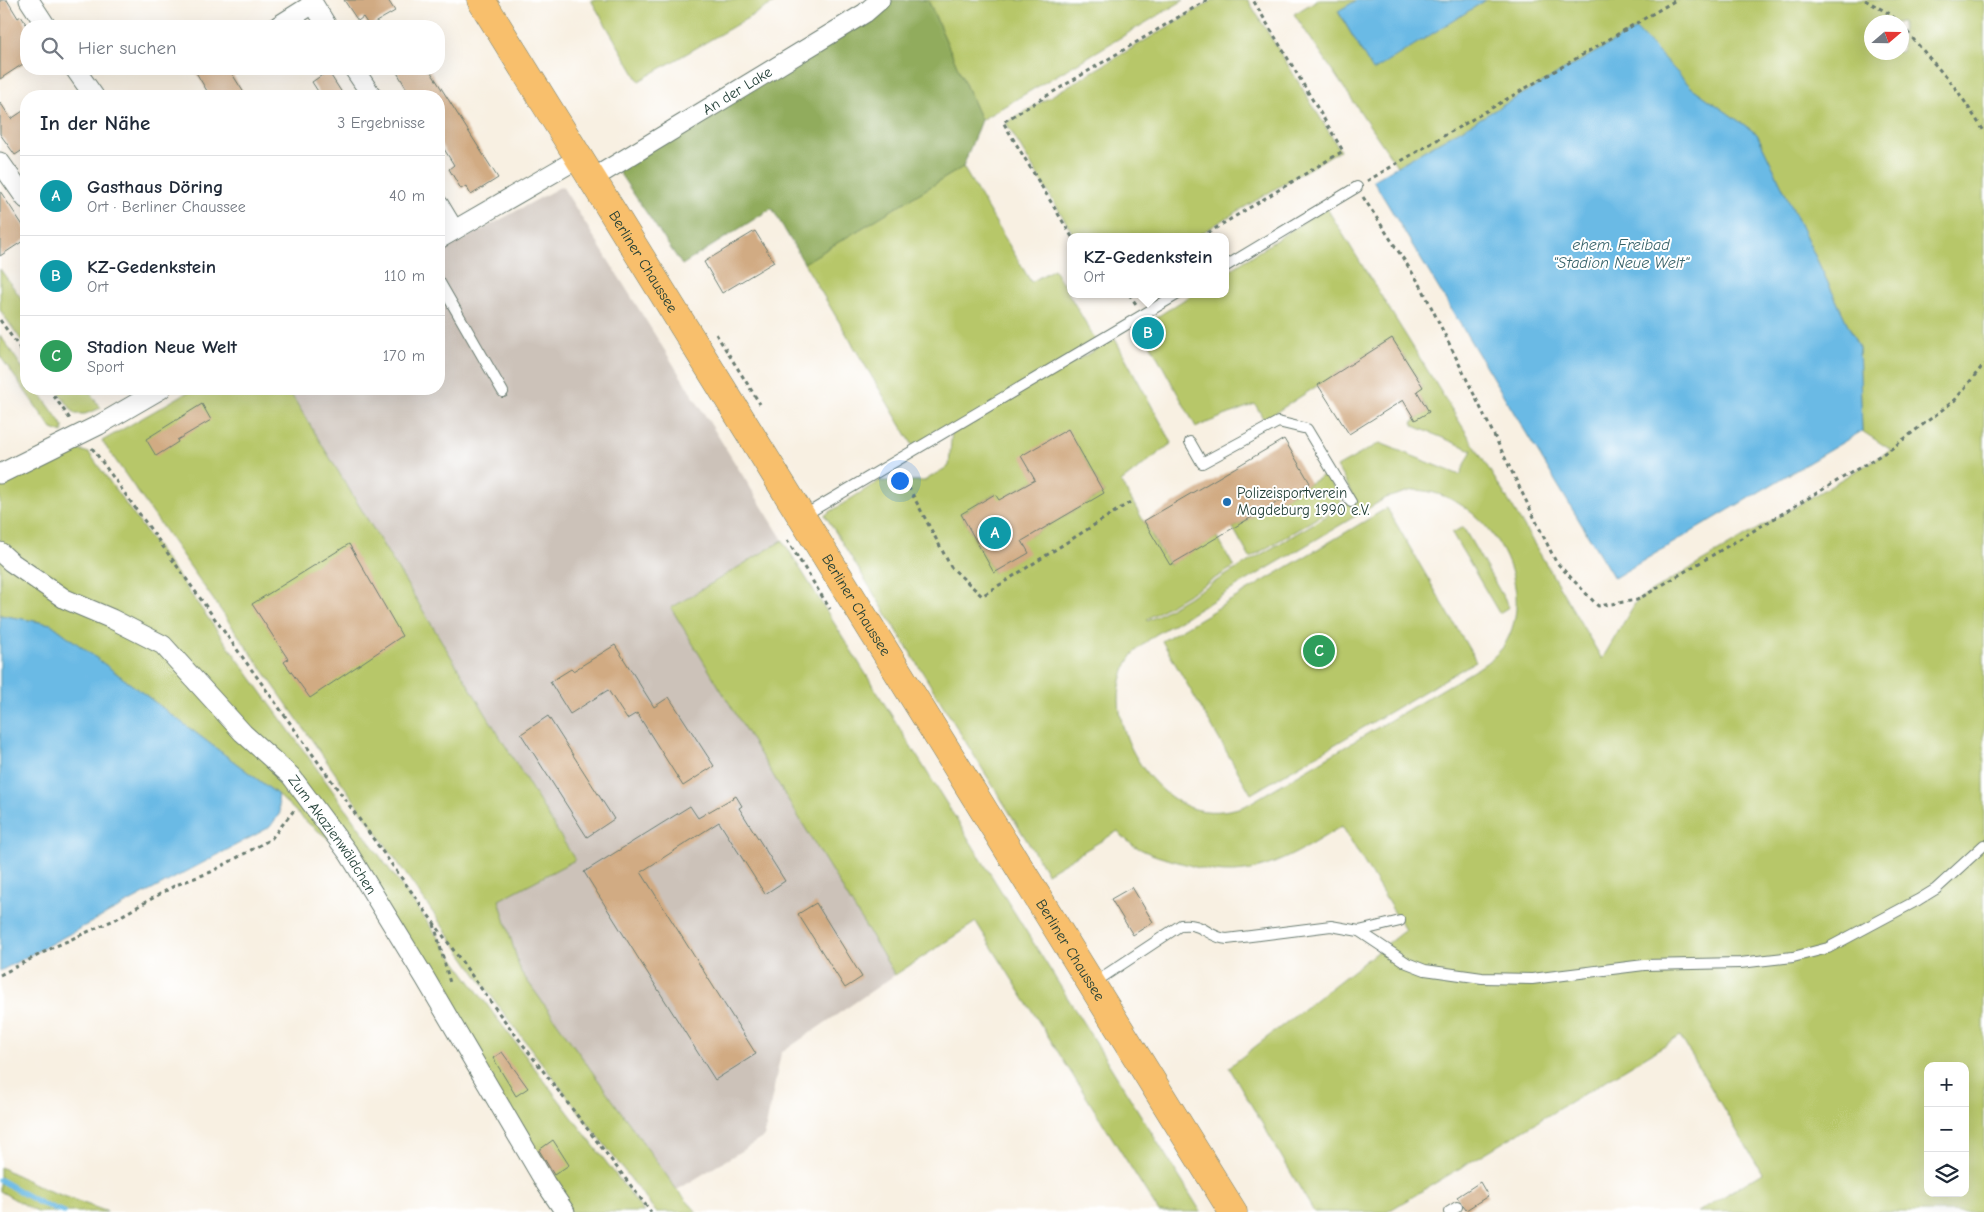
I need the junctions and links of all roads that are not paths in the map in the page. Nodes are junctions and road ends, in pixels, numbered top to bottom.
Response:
1 (29, 0) edge
2 (481, 0) edge
3 (880, 0) edge
4 (312, 2) edge
5 (42, 20) edge
6 (286, 20) edge
7 (324, 20) edge
8 (79, 75) edge
9 (358, 75) edge
10 (90, 90) edge
11 (368, 90) edge
12 (0, 162) edge
13 (586, 169) junction
14 (1357, 187) road end
15 (20, 190) edge
16 (447, 235) edge
17 (1229, 264) edge
18 (445, 291) edge
19 (1171, 298) edge
20 (503, 392) dead end
21 (148, 395) edge
22 (1190, 442) dead end
23 (0, 474) edge
24 (1351, 502) dead end
25 (802, 516) junction
26 (0, 552) edge
27 (1984, 845) edge
28 (1400, 921) dead end
29 (1359, 931) junction
30 (1091, 984) junction
31 (566, 1212) edge
32 (1233, 1212) edge

1 - 5 street
2 - 13 main road, Berliner Chaussee
3 - 13 street, An der Lake
4 - 6 street
4 - 7 street
8 - 10 street
9 - 11 street
12 - 15 street
13 - 16 street, An der Lake
13 - 25 main road, Berliner Chaussee
14 - 17 lane
18 - 20 lane
19 - 25 lane
21 - 23 street
22 - 24 lane
25 - 30 main road, Berliner Chaussee
26 - 31 street, Zum Akazienwäldchen
27 - 29 lane
28 - 29 lane
29 - 30 lane
30 - 32 main road, Berliner Chaussee

